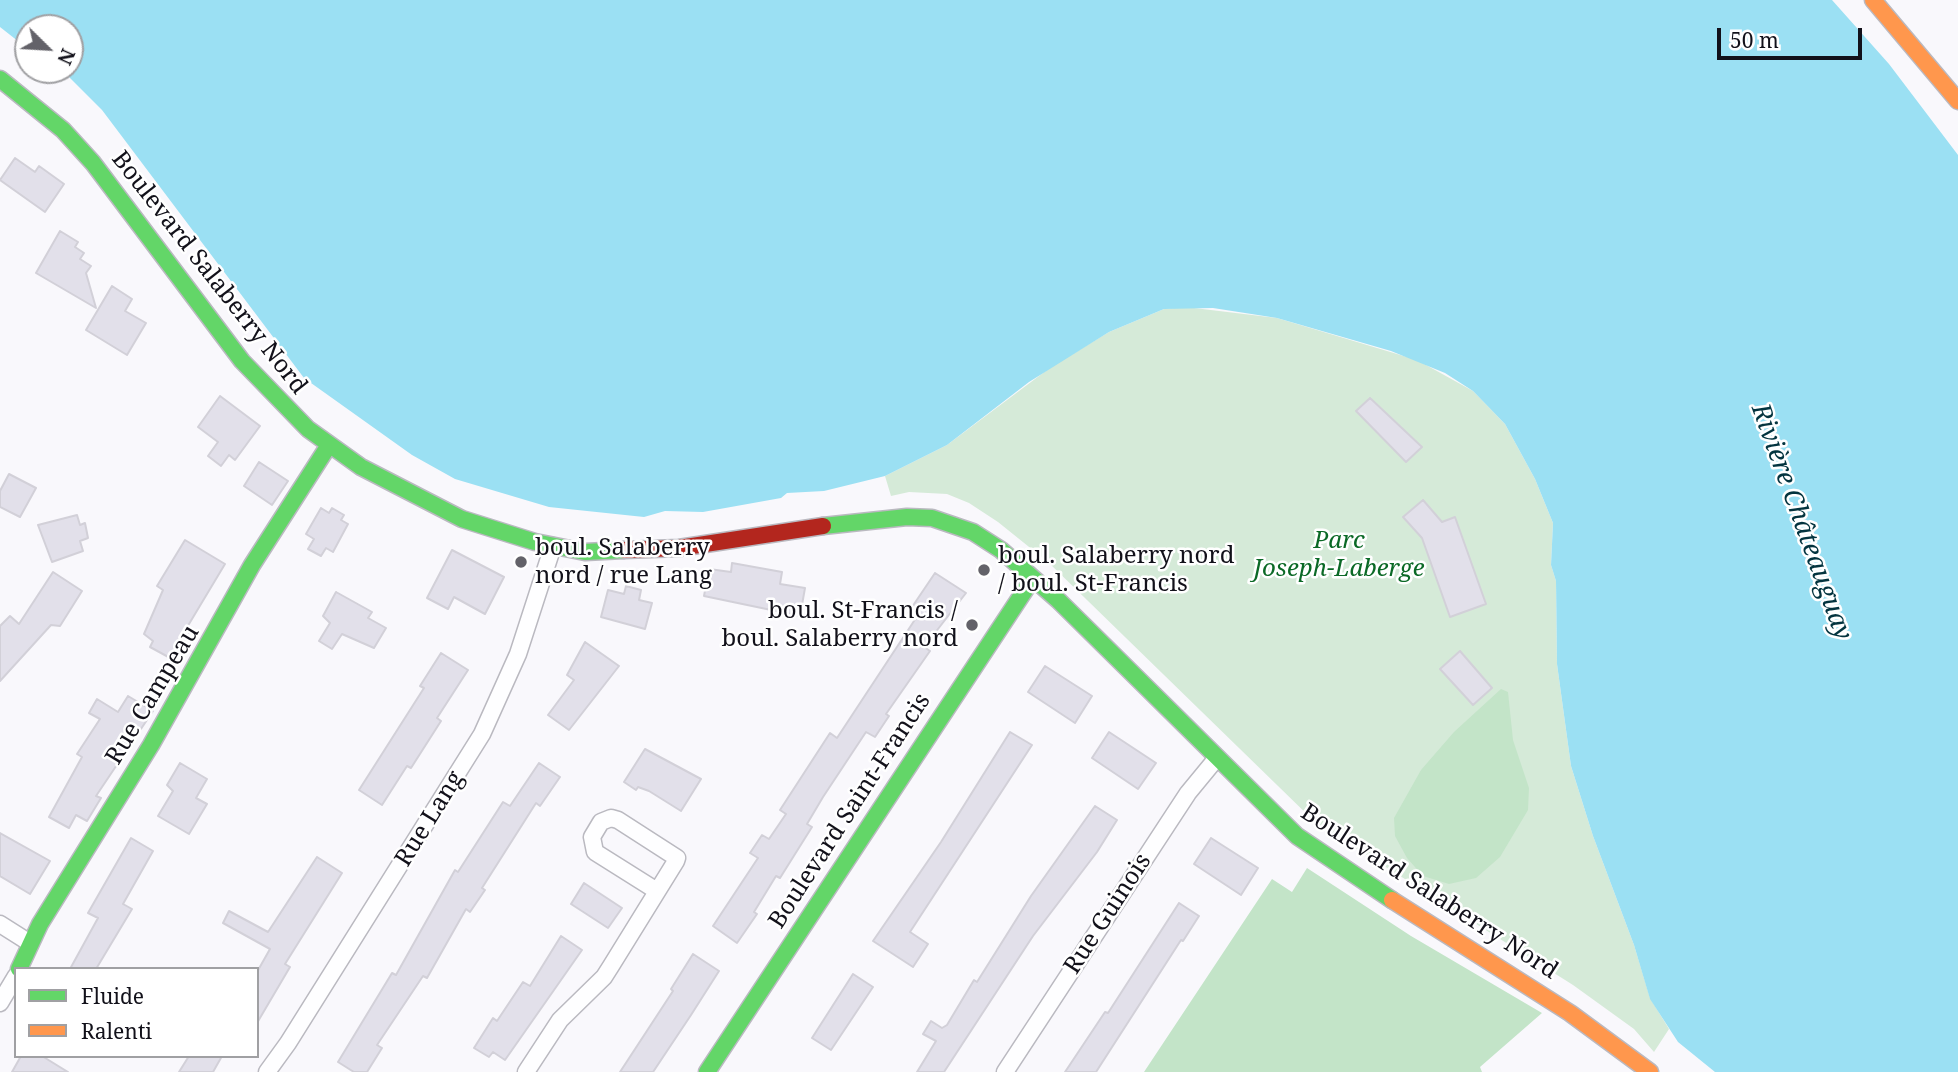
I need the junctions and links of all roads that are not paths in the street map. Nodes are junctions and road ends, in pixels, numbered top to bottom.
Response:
1 (1873, 0) edge
2 (2, 86) edge
3 (1958, 101) edge
4 (328, 445) junction
5 (553, 546) junction
6 (1033, 578) junction
7 (1216, 759) junction
8 (657, 891) junction
9 (0, 924) edge
10 (30, 943) junction
11 (20, 967) edge
12 (14, 979) edge
13 (0, 1003) edge
14 (267, 1072) edge
15 (526, 1072) edge
16 (707, 1072) edge
17 (1005, 1072) edge
18 (1650, 1072) edge

1 - 3 street
2 - 4 street, Boulevard Salaberry Nord
4 - 5 street, Boulevard Salaberry Nord
4 - 10 street, Rue Campeau
5 - 6 street, Boulevard Salaberry Nord
5 - 14 street, Rue Lang
6 - 7 street, Boulevard Salaberry Nord
6 - 16 street, Boulevard Saint-Francis
7 - 17 street, Rue Guinois
7 - 18 street, Boulevard Salaberry Nord
8 - 8 street
8 - 15 street
9 - 10 street
10 - 11 street, Rue Campeau
12 - 13 street

